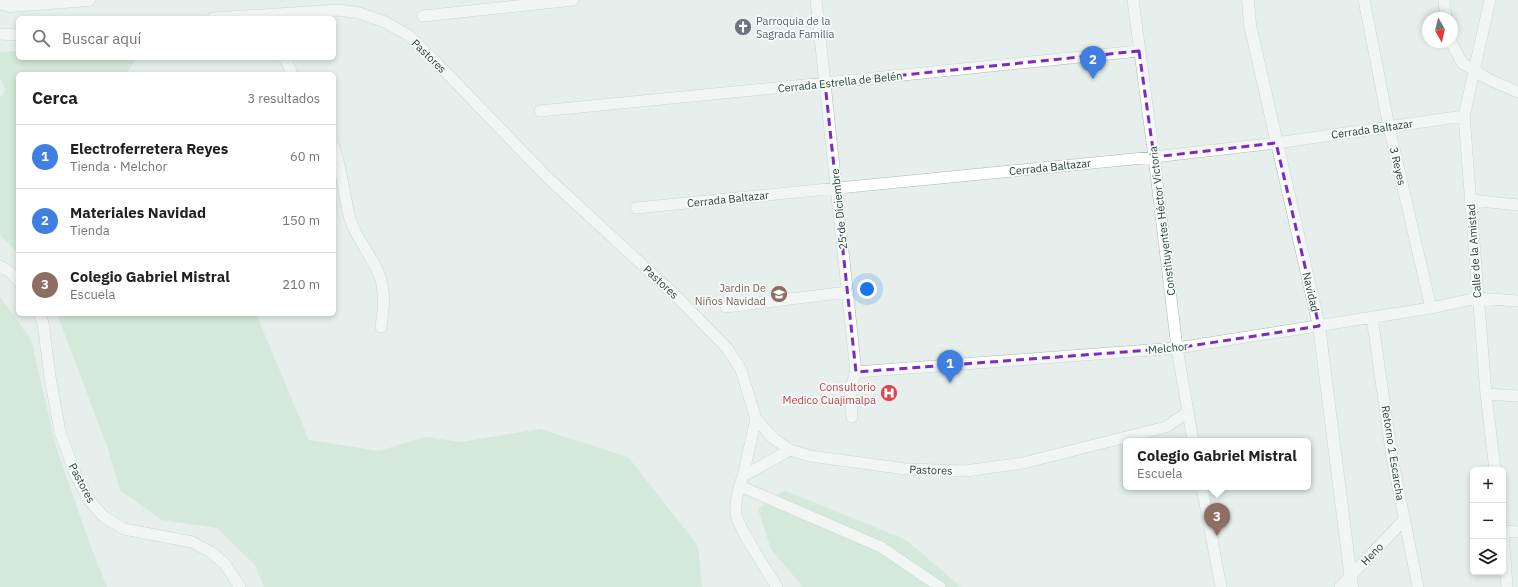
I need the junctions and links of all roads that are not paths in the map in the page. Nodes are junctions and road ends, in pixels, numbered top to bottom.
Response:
1 (89, 0) edge
2 (573, 0) edge
3 (816, 0) edge
4 (1133, 0) edge
5 (1248, 0) edge
6 (1364, 0) edge
7 (1444, 0) edge
8 (1490, 0) edge
9 (5, 5) edge
10 (1445, 12) edge
11 (265, 16) edge
12 (423, 16) dead end
13 (0, 34) edge
14 (16, 35) edge
15 (1454, 48) edge
16 (1139, 51) junction
17 (285, 60) edge
18 (1475, 70) junction
19 (291, 72) edge
20 (825, 84) junction
21 (1518, 92) edge
22 (540, 111) dead end
23 (1464, 116) junction
24 (1389, 127) junction
25 (1276, 143) junction
26 (336, 153) edge
27 (1154, 157) junction
28 (836, 188) junction
29 (1471, 200) junction
30 (1518, 204) edge
31 (636, 208) dead end
32 (0, 266) edge
33 (16, 279) edge
34 (848, 292) junction
35 (1478, 298) junction
36 (1518, 301) edge
37 (726, 307) dead end
38 (1430, 308) junction
39 (40, 316) edge
40 (1372, 317) junction
41 (1319, 326) junction
42 (381, 327) dead end
43 (1177, 348) junction
44 (856, 372) junction
45 (1486, 394) junction
46 (1518, 396) edge
47 (1188, 412) junction
48 (852, 417) dead end
49 (756, 419) junction
50 (1192, 438) edge
51 (790, 450) junction
52 (1495, 467) edge
53 (742, 481) junction
54 (1203, 490) edge
55 (1404, 520) junction
56 (1506, 530) edge
57 (1518, 532) edge
58 (1504, 539) edge
59 (1352, 581) edge
60 (240, 587) edge
61 (777, 587) edge
62 (940, 587) edge
63 (1221, 587) edge
64 (1340, 587) edge
65 (1418, 587) edge
66 (1507, 587) edge

1 - 9 street
2 - 12 street
3 - 20 street, 25 de Diciembre
4 - 16 street, Constituyentes Héctor Victoria
5 - 25 street, Navidad
6 - 24 street, 3 Reyes
7 - 10 street
8 - 18 street, Calle de la Amistad
11 - 49 street, Pastores
13 - 14 street
15 - 18 street
16 - 20 street, Cerrada Estrella de Belén
16 - 27 street, Constituyentes Héctor Victoria
17 - 19 street
18 - 21 street
18 - 23 street, Calle de la Amistad
20 - 22 street, Cerrada Estrella de Belén
20 - 28 street, 25 de Diciembre
23 - 24 street, Cerrada Baltazar
23 - 29 street, Calle de la Amistad
24 - 25 street, Cerrada Baltazar
24 - 38 street, 3 Reyes
25 - 27 street, Cerrada Baltazar
25 - 41 street, Navidad
26 - 42 street
27 - 28 street, Cerrada Baltazar
27 - 43 street, Constituyentes Héctor Victoria
28 - 31 street, Cerrada Baltazar
28 - 34 street, 25 de Diciembre
29 - 30 street
29 - 35 street, Calle de la Amistad
32 - 33 street
34 - 37 street
34 - 44 street, 25 de Diciembre
35 - 36 street, Melchor
35 - 38 street, Melchor
35 - 45 street, Calle de la Amistad
38 - 40 street, Melchor
39 - 60 street, Pastores
40 - 41 street, Melchor
40 - 55 street, Retorno 1 Escarcha
41 - 43 street, Melchor
41 - 59 street, Navidad
43 - 44 street, Melchor
43 - 47 street, Constituyentes Héctor Victoria
44 - 48 street, 25 de Diciembre
45 - 46 street
45 - 52 street, Calle de la Amistad
47 - 50 street, Constituyentes Héctor Victoria
47 - 51 street, Pastores
49 - 51 street, Pastores
49 - 53 street
51 - 53 street
53 - 61 street
53 - 62 street
54 - 63 street
55 - 59 street, Heno
55 - 65 street, Retorno 1 Escarcha
56 - 57 street
58 - 66 street
59 - 64 street, Heno

